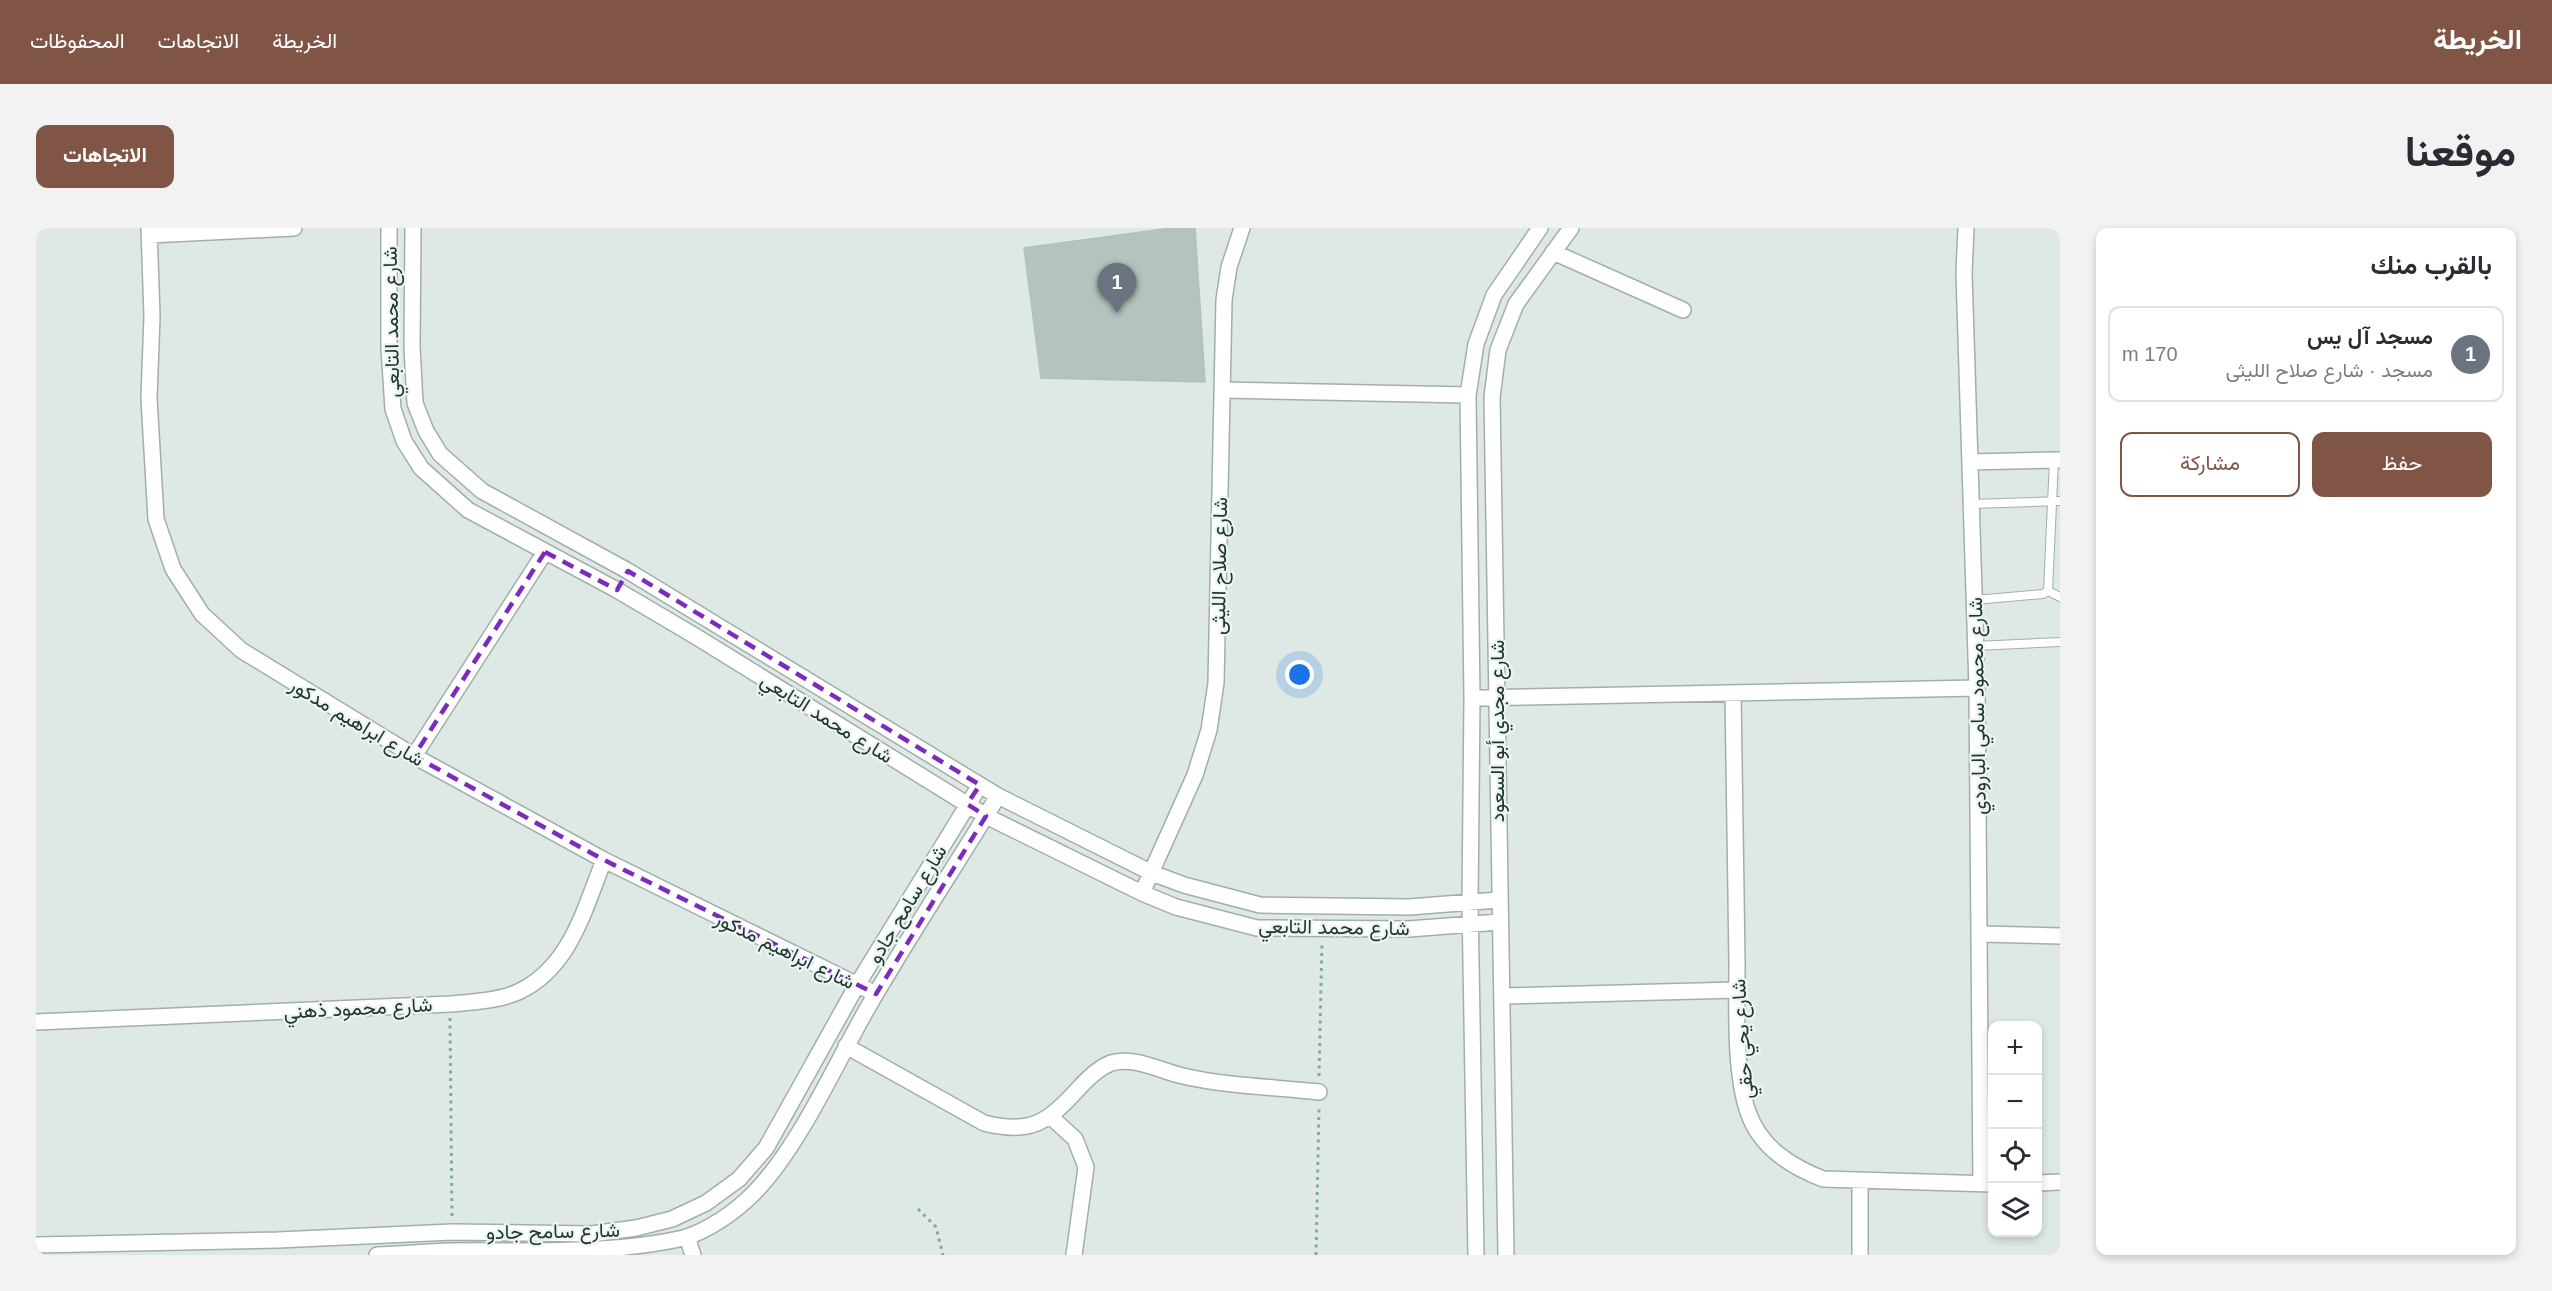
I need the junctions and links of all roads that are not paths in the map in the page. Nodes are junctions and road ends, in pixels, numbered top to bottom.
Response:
1 (294, 228) edge
2 (389, 228) edge
3 (413, 228) edge
4 (1242, 228) edge
5 (1540, 228) edge
6 (1571, 228) edge
7 (1966, 228) edge
8 (149, 232) edge
9 (1553, 252) junction
10 (1683, 310) dead end
11 (1223, 390) junction
12 (1468, 395) junction
13 (2057, 460) edge
14 (1970, 462) junction
15 (2056, 501) edge
16 (1972, 504) junction
17 (545, 552) junction
18 (628, 571) junction
19 (617, 590) junction
20 (2048, 591) junction
21 (2060, 597) edge
22 (1975, 600) junction
23 (2060, 642) edge
24 (1975, 646) junction
25 (1977, 688) junction
26 (1733, 693) junction
27 (1498, 697) junction
28 (1472, 698) junction
29 (414, 756) junction
30 (980, 785) junction
31 (998, 796) junction
32 (967, 804) junction
33 (986, 816) junction
34 (604, 860) junction
35 (1152, 873) junction
36 (1142, 893) junction
37 (1498, 900) junction
38 (1470, 903) junction
39 (1499, 922) junction
40 (1472, 925) junction
41 (1980, 934) junction
42 (2060, 936) edge
43 (857, 985) junction
44 (1737, 990) junction
45 (876, 994) junction
46 (1502, 996) junction
47 (36, 1022) edge
48 (846, 1046) junction
49 (1319, 1092) dead end
50 (1050, 1116) junction
51 (1860, 1182) junction
52 (2060, 1182) edge
53 (2042, 1183) edge
54 (1987, 1184) edge
55 (687, 1237) junction
56 (36, 1245) edge
57 (278, 1248) edge
58 (377, 1255) edge
59 (693, 1255) edge
60 (1074, 1255) edge
61 (1476, 1255) edge
62 (1506, 1255) edge
63 (1860, 1255) edge

1 - 8 street
2 - 17 street, شارع محمد التابعي
3 - 18 street, شارع محمد التابعي
4 - 11 street, شارع صلاح الليثى
5 - 12 street, شارع مجدي أبو السعود
6 - 9 street, شارع مجدي أبو السعود
7 - 14 street, شارع محمود سامي البارودي
8 - 29 street, شارع ابراهيم مدكور
9 - 10 street
9 - 27 street, شارع مجدي أبو السعود
11 - 12 street
11 - 35 street, شارع صلاح الليثى
12 - 28 street, شارع مجدي أبو السعود
13 - 14 street
13 - 15 lane
14 - 16 street, شارع محمود سامي البارودي
15 - 16 lane
15 - 20 lane
16 - 22 street, شارع محمود سامي البارودي
17 - 19 street, شارع محمد التابعي
17 - 29 street
18 - 19 street
18 - 30 street, شارع محمد التابعي
19 - 32 street, شارع محمد التابعي
20 - 21 lane
20 - 22 lane
22 - 24 street, شارع محمود سامي البارودي
23 - 24 lane
24 - 25 street, شارع محمود سامي البارودي
25 - 26 street
25 - 41 street, شارع محمود سامي البارودي
26 - 27 street
26 - 44 street, شارع يحي حقي
27 - 28 street
27 - 37 street, شارع مجدي أبو السعود
28 - 38 street, شارع مجدي أبو السعود
29 - 34 street, شارع ابراهيم مدكور
30 - 31 street, شارع محمد التابعي
30 - 32 street, شارع سامح جادو
31 - 33 street, شارع سامح جادو
31 - 35 street, شارع محمد التابعي
32 - 33 street, شارع محمد التابعي
32 - 43 street, شارع سامح جادو
33 - 36 street, شارع محمد التابعي
33 - 45 street, شارع سامح جادو
34 - 43 street, شارع ابراهيم مدكور
34 - 47 street, شارع محمود ذهني
35 - 36 street, شارع صلاح الليثى
35 - 38 street, شارع محمد التابعي
36 - 40 street, شارع محمد التابعي
37 - 38 street, شارع محمد التابعي
37 - 39 street, شارع مجدي أبو السعود
38 - 40 street, شارع مجدي أبو السعود
39 - 40 street, شارع محمد التابعي
39 - 46 street, شارع مجدي أبو السعود
40 - 61 street, شارع مجدي أبو السعود
41 - 42 street
41 - 54 street, شارع محمود سامي البارودي
43 - 45 street, شارع ابراهيم مدكور
43 - 57 street, شارع سامح جادو
44 - 46 street
44 - 51 street, شارع يحي حقي
45 - 48 street, شارع سامح جادو
46 - 62 street, شارع مجدي أبو السعود
48 - 50 street
48 - 55 street, شارع سامح جادو
49 - 50 street
50 - 60 street
51 - 54 street, شارع يحي حقي
51 - 63 street
52 - 53 street
55 - 58 street, شارع سامح جادو
55 - 59 street
56 - 57 street, شارع سامح جادو

